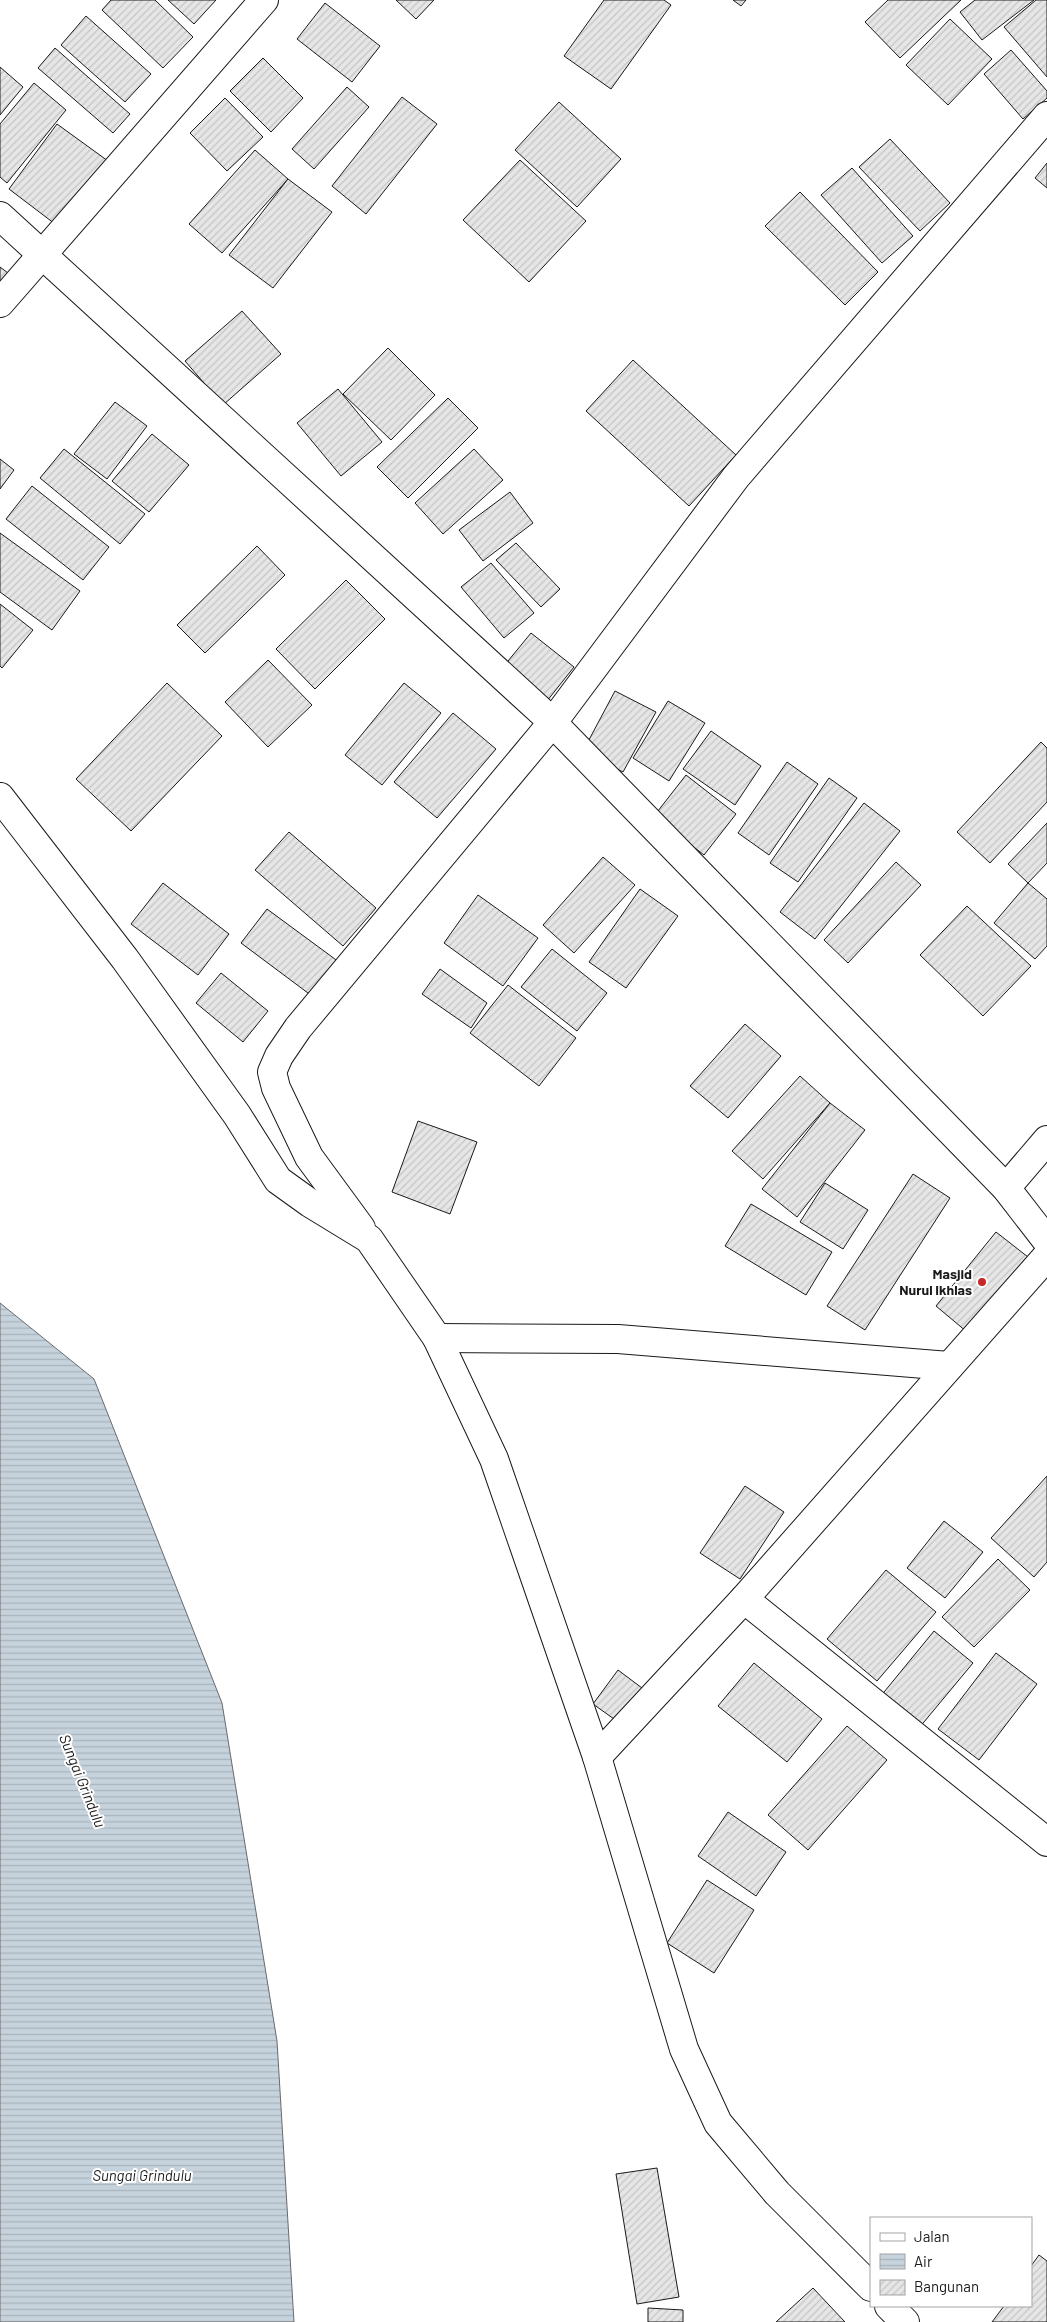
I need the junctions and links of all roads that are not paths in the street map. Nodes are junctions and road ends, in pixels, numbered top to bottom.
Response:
1 (264, 0) edge
2 (1047, 116) edge
3 (0, 216) edge
4 (42, 254) junction
5 (0, 302) edge
6 (553, 722) junction
7 (0, 797) edge
8 (1047, 1140) edge
9 (1006, 1188) junction
10 (369, 1239) junction
11 (1047, 1241) edge
12 (1047, 1256) edge
13 (437, 1338) junction
14 (949, 1366) junction
15 (744, 1599) junction
16 (597, 1757) junction
17 (1047, 1842) edge
18 (870, 2286) edge
19 (890, 2307) edge
20 (905, 2322) edge

1 - 4 street
2 - 6 street
3 - 4 street
4 - 5 street
4 - 6 street
6 - 9 street
6 - 10 street
7 - 10 street
8 - 9 street
9 - 11 street
10 - 13 street
12 - 14 street
13 - 14 street
13 - 16 street
14 - 15 street
15 - 16 street
15 - 17 street
16 - 18 street
19 - 20 street

